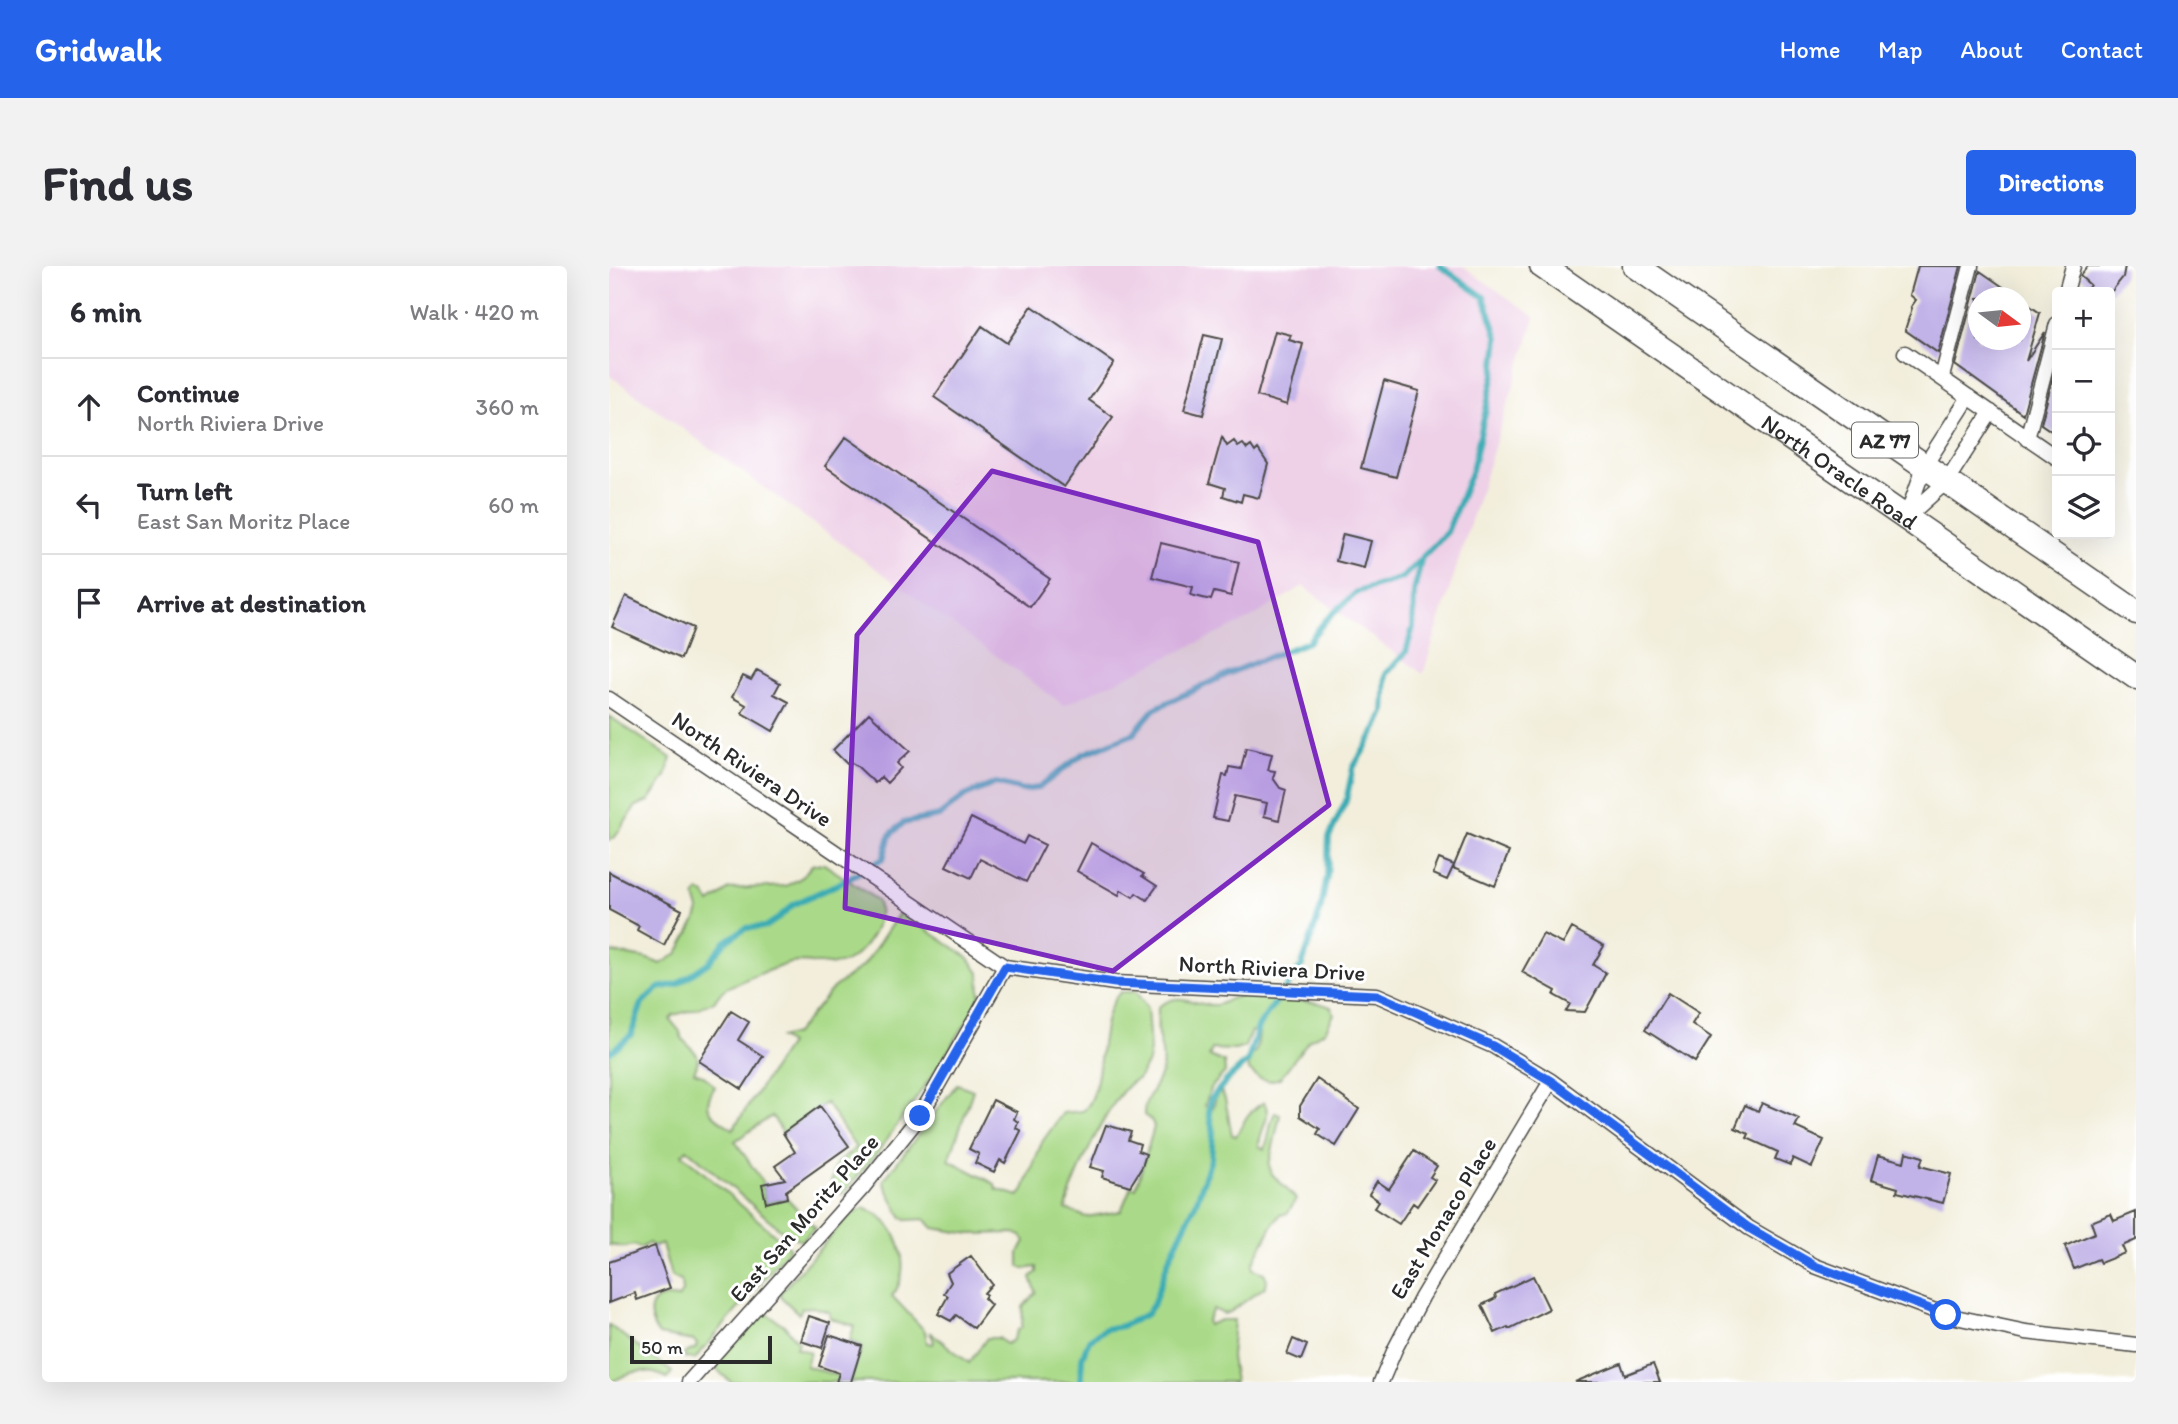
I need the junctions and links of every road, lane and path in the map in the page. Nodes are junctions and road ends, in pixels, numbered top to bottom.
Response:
1 (1542, 266) edge
2 (1635, 266) edge
3 (1971, 266) edge
4 (2073, 266) edge
5 (2067, 287) edge
6 (2052, 343) edge
7 (1905, 353) dead end
8 (1942, 377) junction
9 (1969, 397) junction
10 (1991, 412) junction
11 (2027, 439) junction
12 (2052, 455) edge
13 (1924, 467) junction
14 (1946, 482) junction
15 (1906, 518) junction
16 (2136, 612) edge
17 (2136, 677) edge
18 (609, 699) edge
19 (1005, 967) junction
20 (1551, 1081) junction
21 (2136, 1345) edge
22 (689, 1382) edge
23 (1381, 1382) edge

1 - 15 highway, North Oracle Road / AZ 77
2 - 13 highway, AZ 77
3 - 8 street
4 - 5 street
6 - 11 street
7 - 8 street
8 - 9 street
9 - 10 street
9 - 13 street
10 - 11 street
10 - 14 street
11 - 12 street
13 - 14 highway, AZ 77
13 - 15 street
14 - 15 street
14 - 16 highway, AZ 77
15 - 17 highway, North Oracle Road / AZ 77
18 - 19 street, North Riviera Drive
19 - 20 street, North Riviera Drive
19 - 22 street, East San Moritz Place
20 - 21 street, North Riviera Drive
20 - 23 street, East Monaco Place

